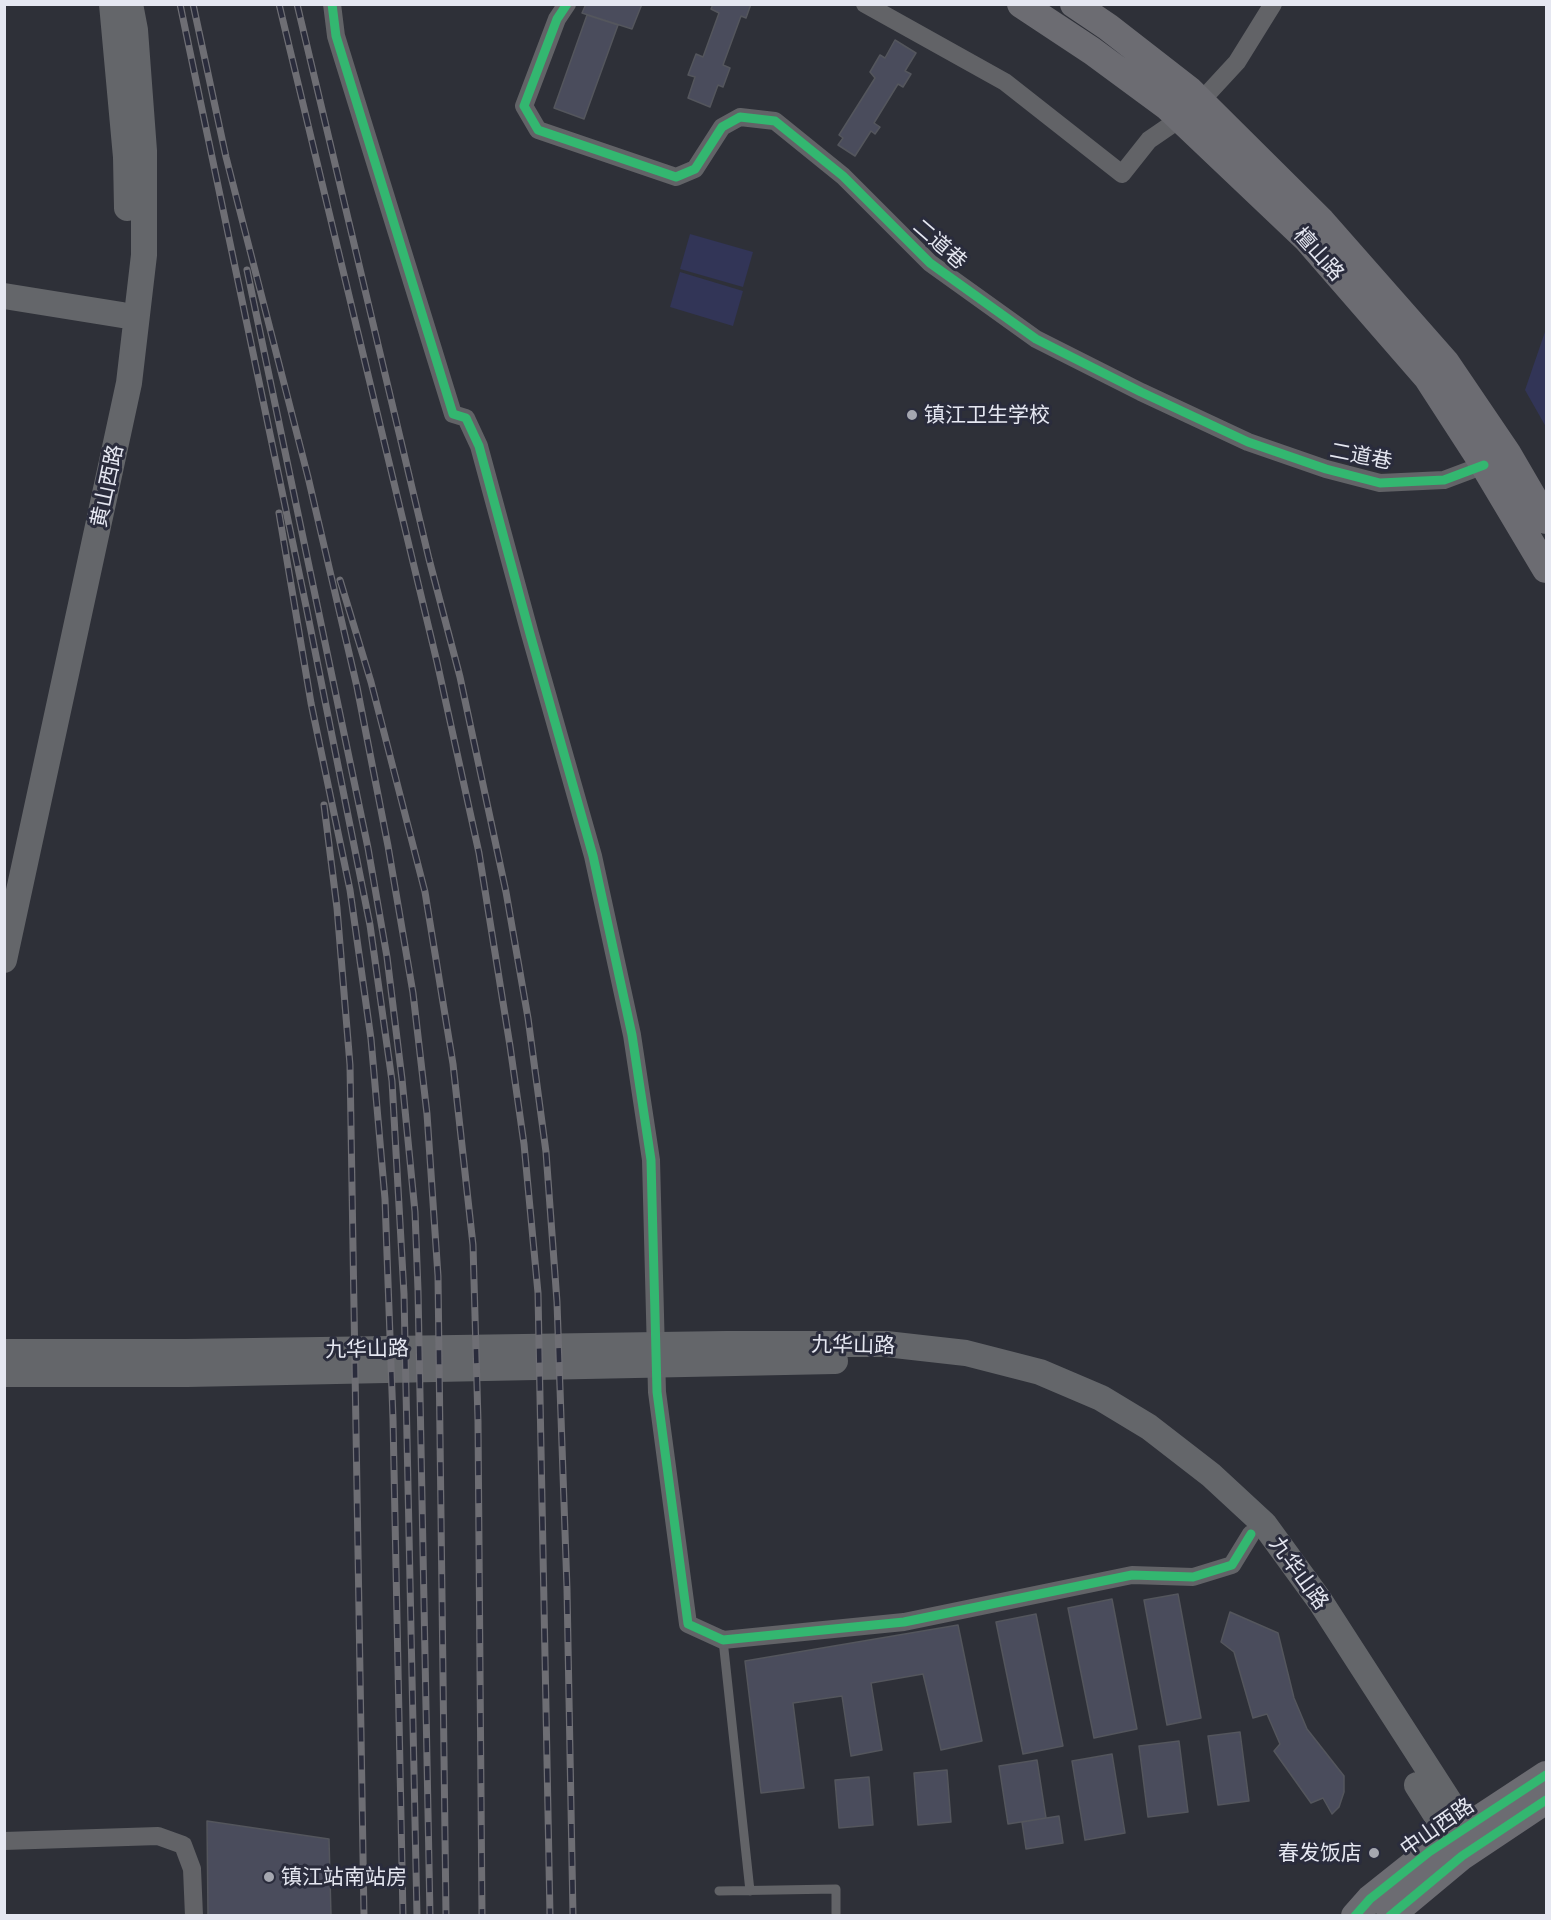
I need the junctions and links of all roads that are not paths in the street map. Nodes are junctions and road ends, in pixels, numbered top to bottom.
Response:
1 (112, 4) edge
2 (130, 4) edge
3 (332, 4) edge
4 (567, 4) edge
5 (865, 4) edge
6 (1021, 4) edge
7 (1074, 4) edge
8 (1273, 4) edge
9 (1191, 110) junction
10 (4, 296) edge
11 (122, 315) junction
12 (1484, 465) junction
13 (1546, 520) edge
14 (1546, 569) edge
15 (10, 878) edge
16 (4, 960) edge
17 (4, 1352) edge
18 (727, 1354) junction
19 (186, 1363) junction
20 (4, 1374) edge
21 (1251, 1534) junction
22 (723, 1640) junction
23 (1546, 1775) edge
24 (1546, 1800) edge
25 (4, 1841) edge
26 (1464, 1842) junction
27 (750, 1890) junction
28 (718, 1891) dead end
29 (194, 1916) edge
30 (836, 1916) edge
31 (1355, 1916) edge
32 (1390, 1916) edge

1 - 11 main road, 黄山西路
2 - 15 main road, 黄山西路
3 - 22 street
4 - 12 street, 二道巷
5 - 9 street
6 - 9 main road, 檀山路
7 - 9 main road, 檀山路
8 - 9 street
9 - 12 main road, 檀山路
9 - 13 main road, 檀山路
10 - 11 main road
11 - 15 main road, 黄山西路
12 - 14 main road, 檀山路
15 - 16 main road, 黄山西路
17 - 19 main road, 九华山路
18 - 19 main road, 九华山路
18 - 21 main road, 九华山路
18 - 26 main road, 九华山路
19 - 20 main road, 九华山路
21 - 22 street
21 - 26 main road, 九华山路
22 - 27 lane
23 - 26 main road, 中山西路
24 - 26 main road, 中山西路
25 - 29 street
26 - 31 main road, 中山西路
26 - 32 main road, 中山西路
27 - 28 lane
27 - 30 lane

